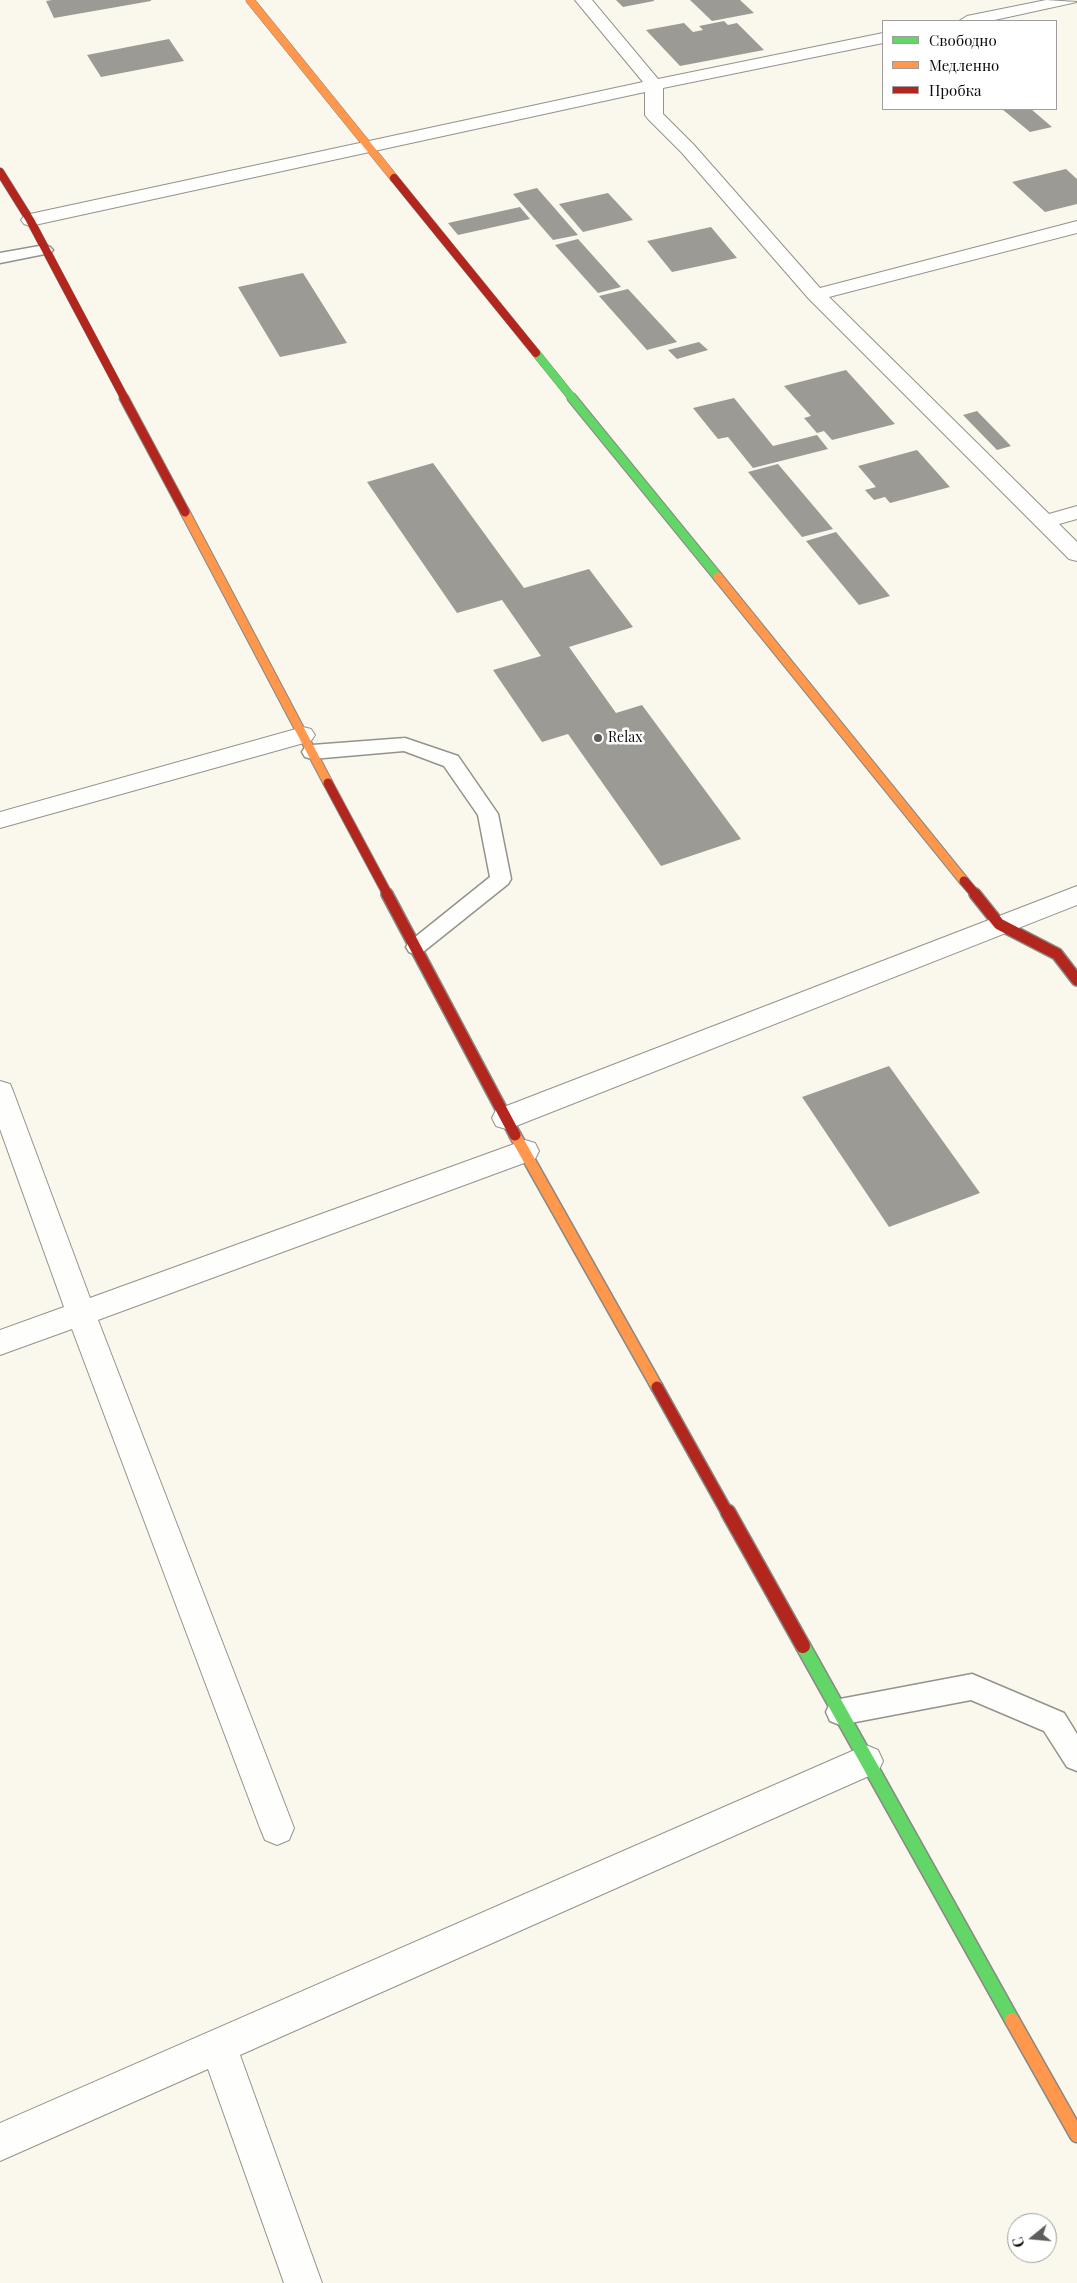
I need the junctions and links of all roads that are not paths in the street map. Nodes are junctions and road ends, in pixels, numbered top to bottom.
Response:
1 (250, 0) edge
2 (583, 0) edge
3 (1070, 0) edge
4 (971, 20) edge
5 (882, 38) edge
6 (654, 86) junction
7 (370, 147) junction
8 (0, 172) edge
9 (30, 220) junction
10 (1077, 227) edge
11 (45, 250) junction
12 (0, 258) edge
13 (816, 296) junction
14 (1077, 512) edge
15 (1045, 522) junction
16 (1077, 554) edge
17 (308, 743) junction
18 (0, 820) edge
19 (1077, 895) edge
20 (999, 924) junction
21 (416, 947) junction
22 (1077, 980) edge
23 (0, 1091) edge
24 (506, 1118) junction
25 (525, 1151) junction
26 (81, 1313) junction
27 (0, 1342) edge
28 (840, 1712) junction
29 (1077, 1758) edge
30 (866, 1761) junction
31 (278, 1828) dead end
32 (218, 2046) junction
33 (1077, 2135) edge
34 (0, 2142) edge
35 (303, 2283) edge

1 - 7 main road
2 - 6 street
3 - 4 street
5 - 6 street
6 - 7 street
6 - 13 street
7 - 9 street
7 - 20 main road
8 - 9 main road
9 - 11 main road
10 - 13 street
11 - 12 lane
11 - 17 main road
13 - 15 street
14 - 15 street
15 - 16 street
17 - 18 street
17 - 21 main road
17 - 21 lane
19 - 20 street
20 - 22 main road
20 - 24 street
21 - 24 main road
23 - 26 street
24 - 25 main road
25 - 26 street
25 - 28 main road
26 - 27 street
26 - 31 street
28 - 29 lane
28 - 30 main road
30 - 32 street
30 - 33 main road
32 - 34 street
32 - 35 street

